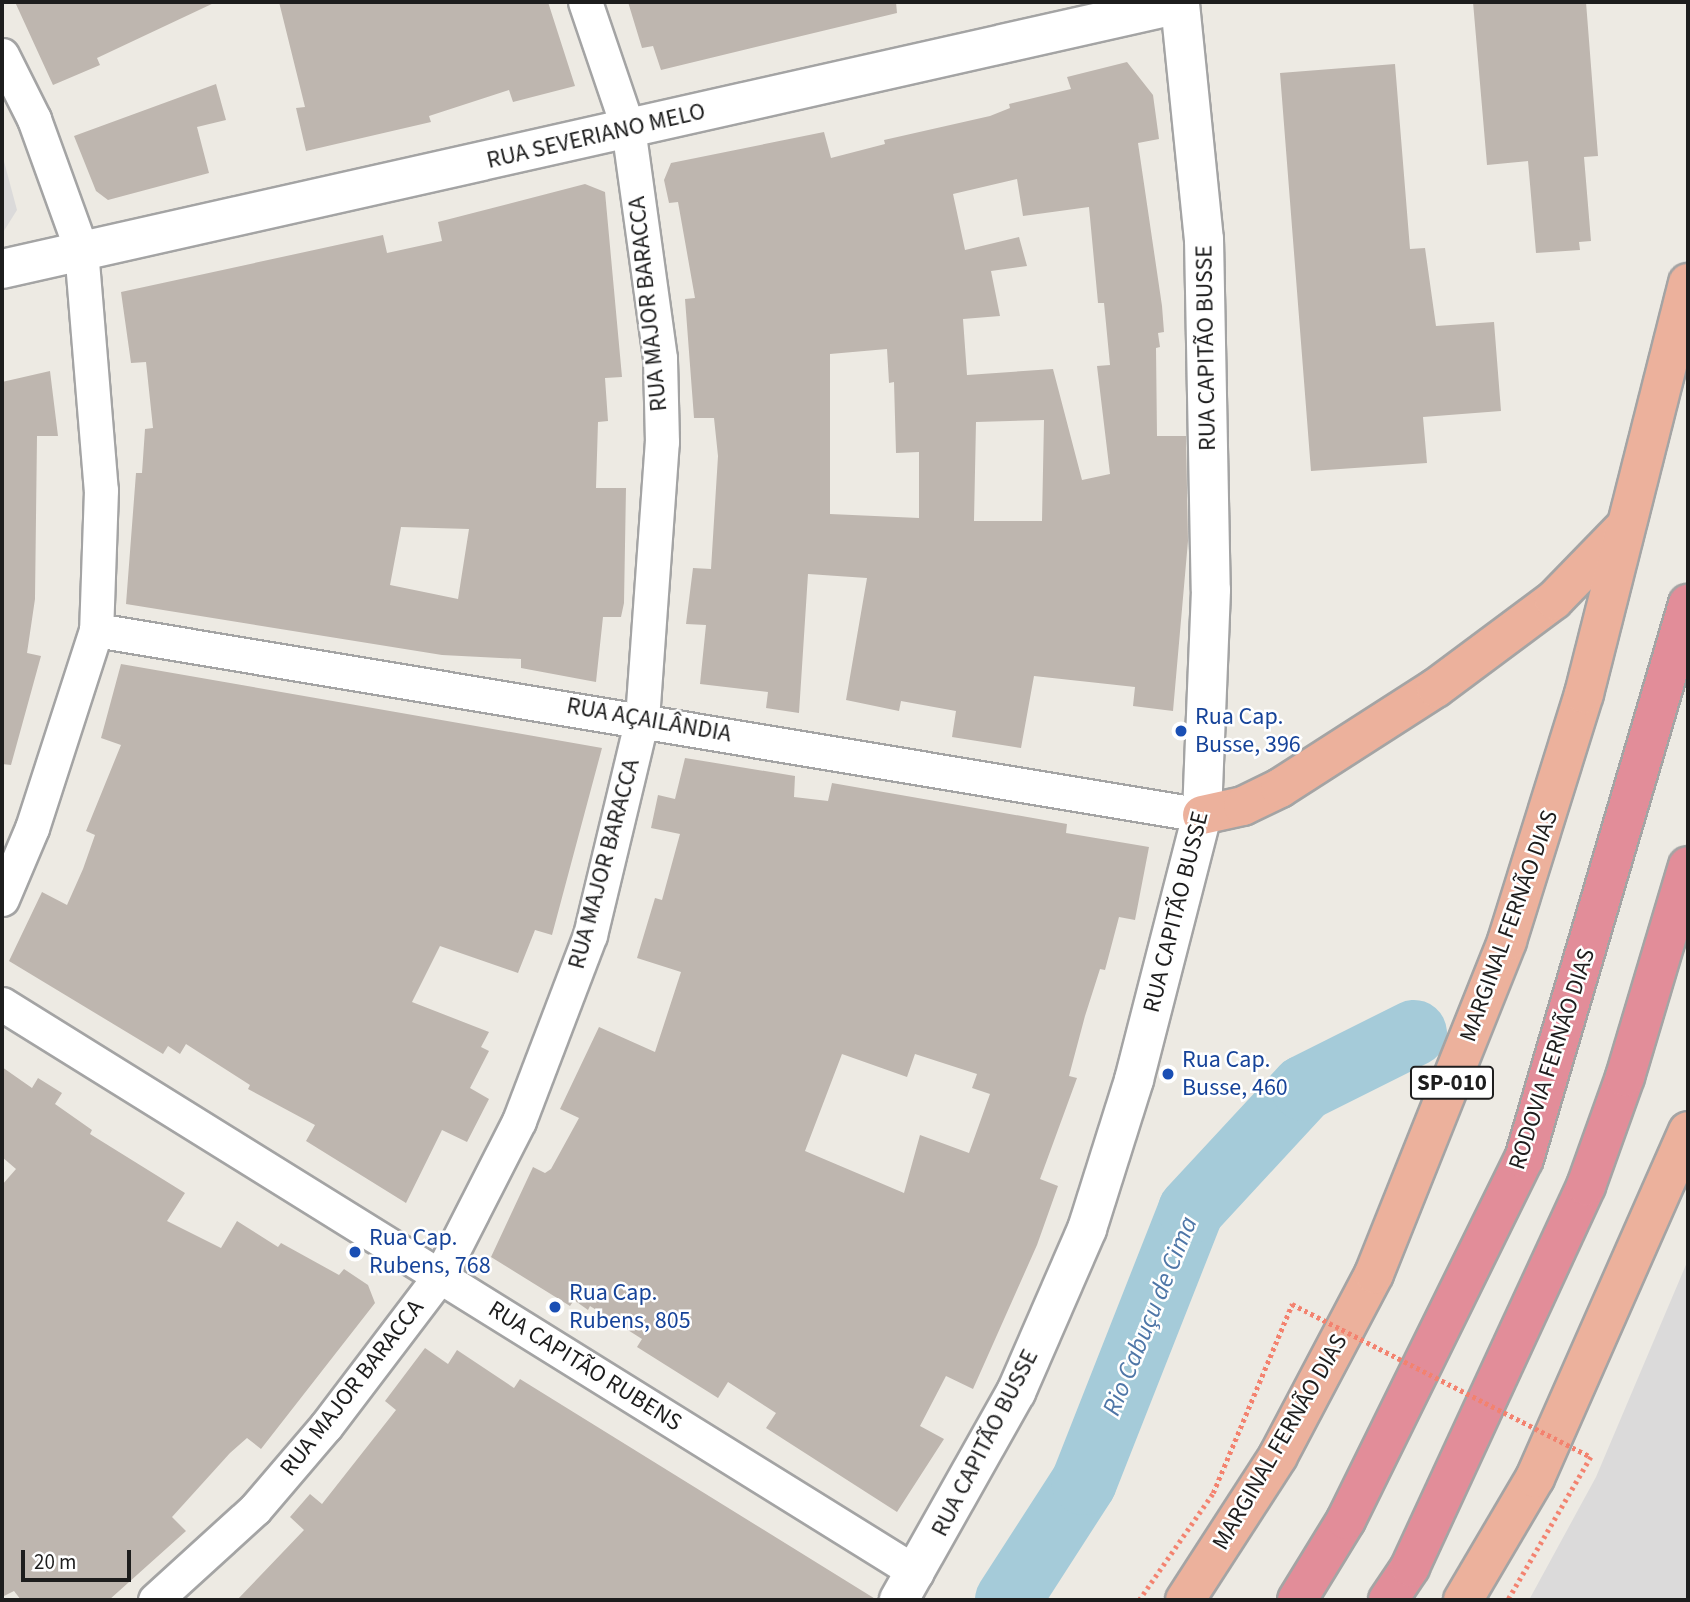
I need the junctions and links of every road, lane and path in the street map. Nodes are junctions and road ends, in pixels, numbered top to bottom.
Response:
1 (585, 2) edge
2 (1182, 2) edge
3 (2, 55) edge
4 (628, 128) junction
5 (81, 249) junction
6 (2, 269) edge
7 (1688, 283) edge
8 (1625, 526) junction
9 (1688, 604) edge
10 (96, 630) junction
11 (642, 719) junction
12 (1202, 816) junction
13 (1688, 866) edge
14 (2, 900) edge
15 (2, 1004) edge
16 (1688, 1131) edge
17 (440, 1276) junction
18 (908, 1586) edge
19 (155, 1600) edge
20 (1139, 1600) edge
21 (1185, 1600) edge
22 (1297, 1600) edge
23 (1388, 1600) edge
24 (1463, 1600) edge
25 (1508, 1600) edge

1 - 4 street, RUA MAJOR BARACCA
2 - 4 street, RUA SEVERIANO MELO
2 - 12 street, RUA CAPITÃO BUSSE
3 - 5 street
4 - 5 street, RUA SEVERIANO MELO
4 - 11 street, RUA MAJOR BARACCA
5 - 6 street, RUA SEVERIANO MELO
5 - 10 street
7 - 8 highway, MARGINAL FERNÃO DIAS / SP-010
8 - 12 highway
8 - 21 highway, MARGINAL FERNÃO DIAS / SP-010
9 - 22 highway, RODOVIA FERNÃO DIAS
10 - 11 street, RUA AÇAILÂNDIA
10 - 14 street
11 - 12 street, RUA AÇAILÂNDIA
11 - 17 street, RUA MAJOR BARACCA
12 - 18 street, RUA CAPITÃO BUSSE
13 - 23 highway
15 - 17 street, RUA CAPITÃO RUBENS
16 - 24 highway
17 - 18 street, RUA CAPITÃO RUBENS
17 - 19 street, RUA MAJOR BARACCA
20 - 25 path, bridge

